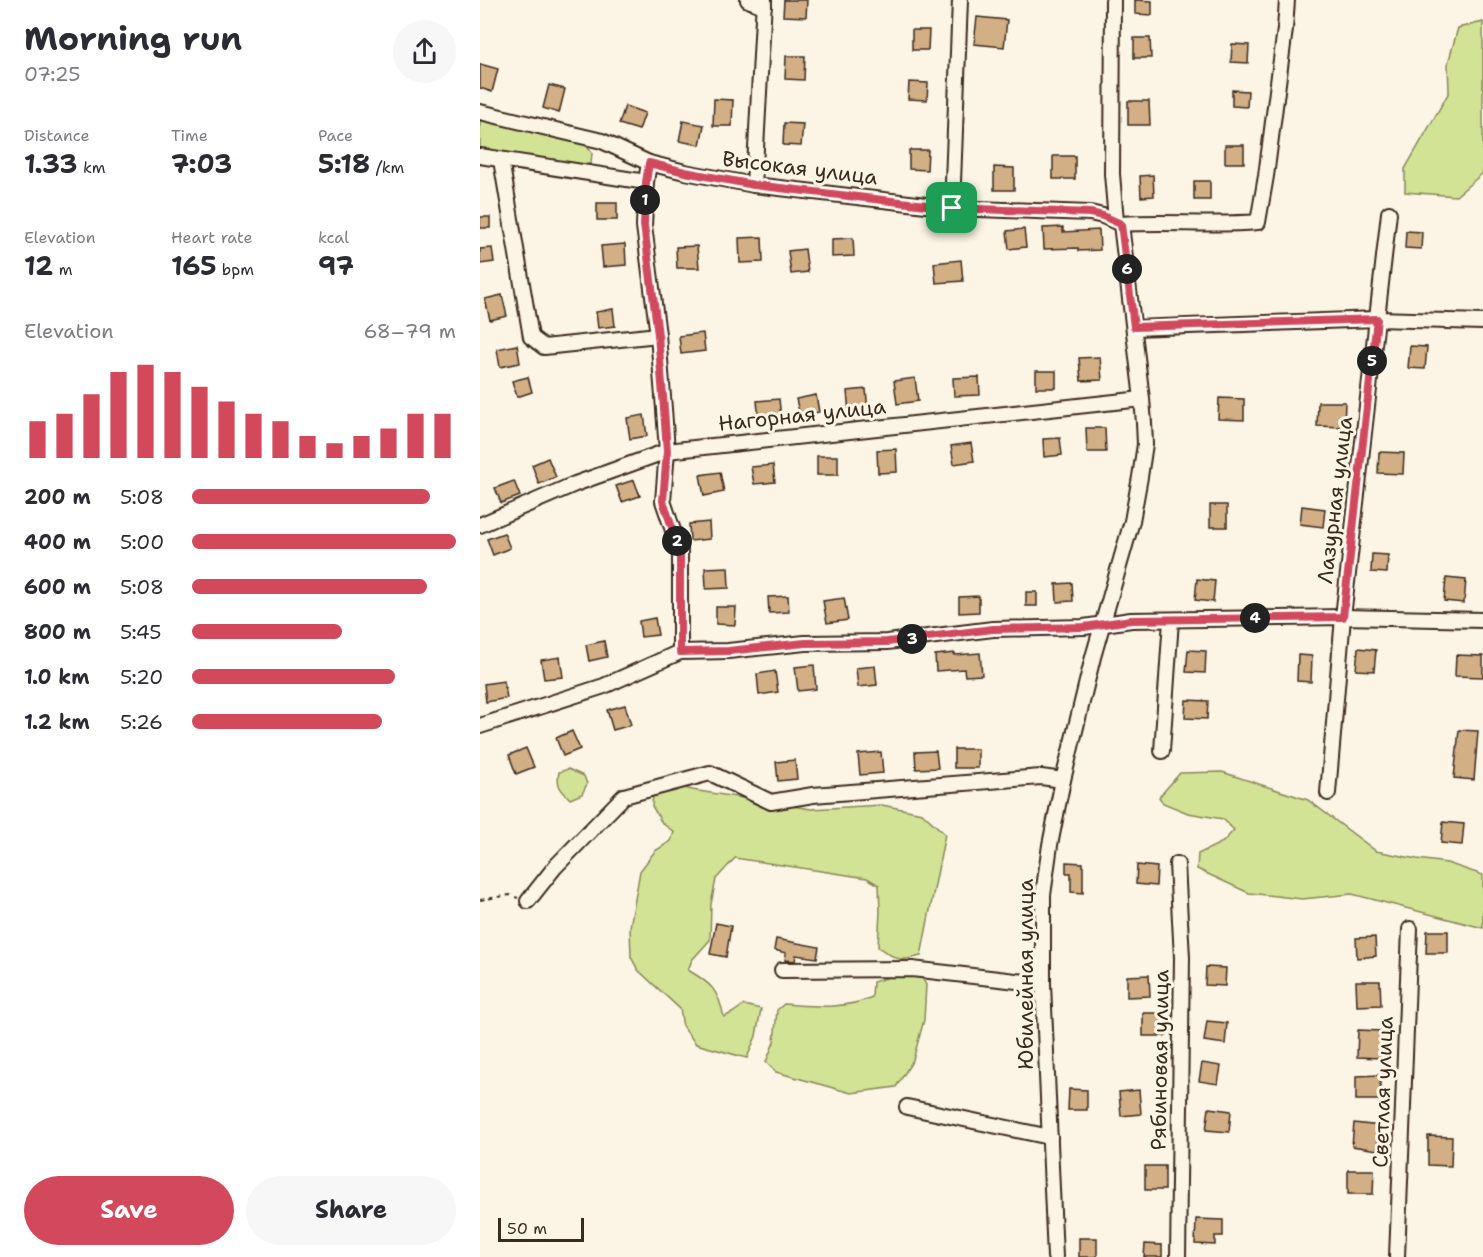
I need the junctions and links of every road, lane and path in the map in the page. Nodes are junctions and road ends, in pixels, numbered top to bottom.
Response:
1 (748, 0) edge
2 (960, 0) edge
3 (1113, 0) edge
4 (1287, 0) edge
5 (764, 3) edge
6 (480, 112) edge
7 (480, 156) edge
8 (501, 160) junction
9 (649, 163) junction
10 (646, 182) junction
11 (754, 185) junction
12 (952, 208) junction
13 (1389, 213) dead end
14 (1119, 223) junction
15 (1377, 319) junction
16 (1483, 322) edge
17 (1134, 327) junction
18 (658, 335) junction
19 (1142, 399) junction
20 (667, 451) junction
21 (480, 525) edge
22 (1343, 617) junction
23 (1171, 620) junction
24 (1483, 620) edge
25 (1103, 624) junction
26 (680, 652) junction
27 (480, 726) edge
28 (1162, 751) dead end
29 (1063, 780) junction
30 (1328, 794) dead end
31 (1177, 864) dead end
32 (480, 900) edge
33 (528, 901) joint
34 (1410, 929) dead end
35 (782, 970) dead end
36 (1043, 984) junction
37 (907, 1107) dead end
38 (1050, 1137) junction
39 (1055, 1257) edge
40 (1178, 1257) edge
41 (1397, 1257) edge

1 - 5 street
2 - 12 street
3 - 14 street, Юбилейная улица
4 - 14 street, Высокая улица
5 - 11 street
6 - 9 street, Высокая улица
7 - 8 street
8 - 10 street
8 - 18 street
9 - 10 street
9 - 11 street, Высокая улица
10 - 18 street
11 - 12 street, Высокая улица
12 - 14 street, Высокая улица
13 - 15 street, Лазурная улица
14 - 17 street, Юбилейная улица
15 - 16 street
15 - 17 street
15 - 22 street, Лазурная улица
17 - 19 street, Юбилейная улица
18 - 20 street
19 - 20 street, Нагорная улица
19 - 25 street, Юбилейная улица
20 - 21 street, Нагорная улица
20 - 26 street
22 - 23 street
22 - 24 street
22 - 30 street, Лазурная улица
23 - 25 street
23 - 28 street
25 - 26 street
25 - 29 street, Юбилейная улица
26 - 27 street
29 - 33 street
29 - 36 street, Юбилейная улица
31 - 40 street, Рябиновая улица
32 - 33 path
34 - 41 street, Светлая улица
35 - 36 street
36 - 38 street, Юбилейная улица
37 - 38 street
38 - 39 street, Юбилейная улица

